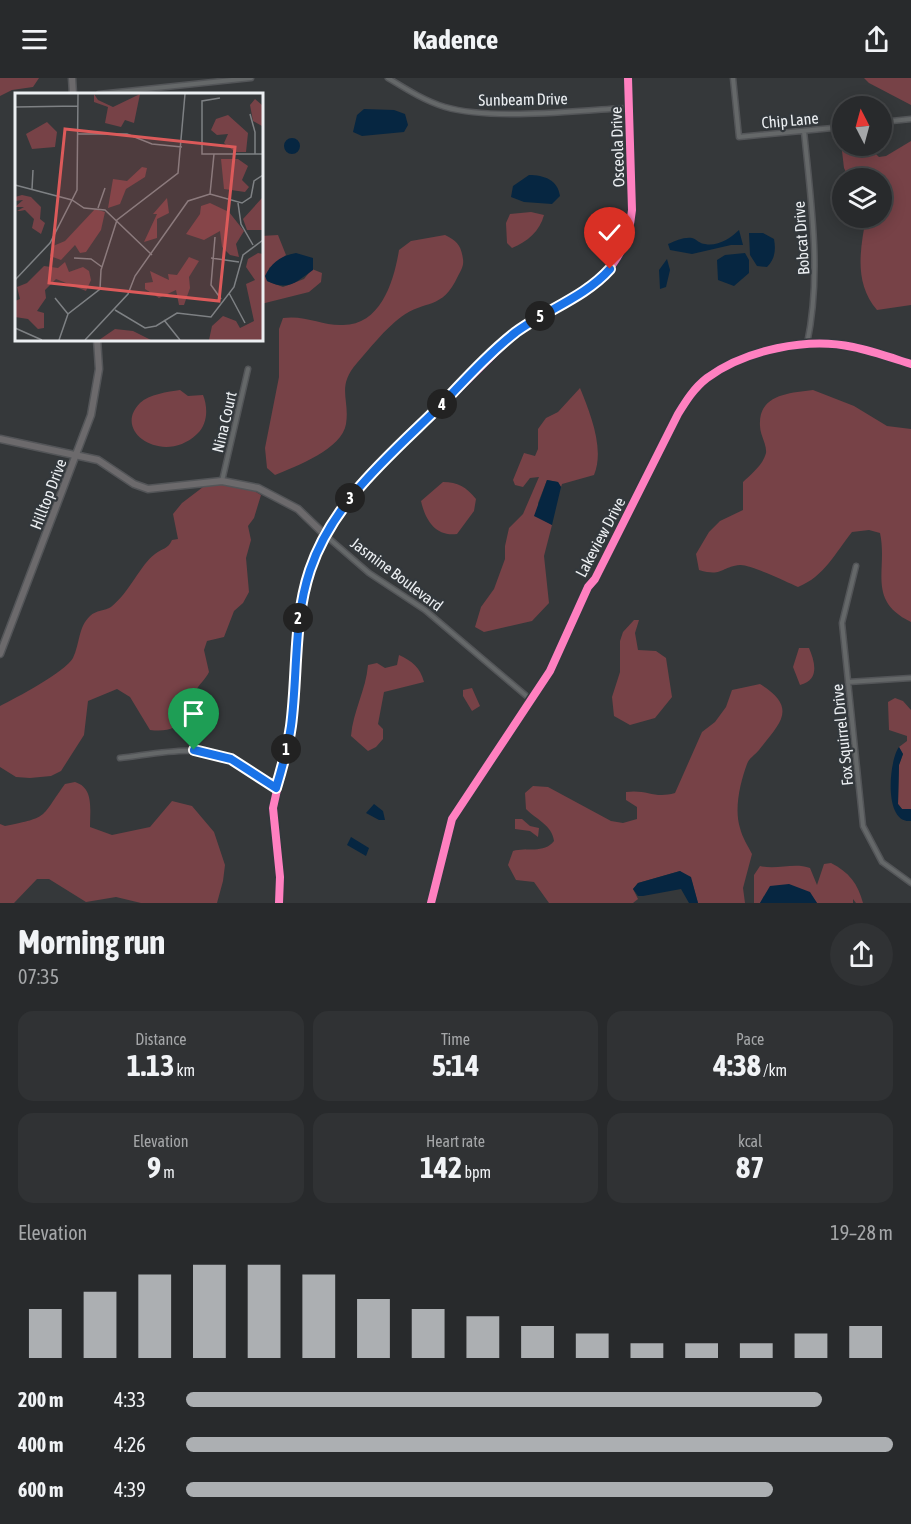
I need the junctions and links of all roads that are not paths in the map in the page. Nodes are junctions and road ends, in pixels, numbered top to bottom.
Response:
1 (72, 78) edge
2 (251, 78) edge
3 (388, 78) edge
4 (628, 78) edge
5 (733, 78) edge
6 (73, 93) edge
7 (108, 93) edge
8 (629, 108) junction
9 (911, 119) edge
10 (892, 121) edge
11 (832, 128) edge
12 (804, 131) junction
13 (97, 340) edge
14 (807, 344) junction
15 (911, 364) edge
16 (248, 369) dead end
17 (0, 439) edge
18 (78, 454) junction
19 (222, 481) junction
20 (325, 535) junction
21 (856, 566) dead end
22 (0, 654) edge
23 (911, 678) edge
24 (848, 682) junction
25 (530, 699) junction
26 (120, 758) dead end
27 (276, 788) junction
28 (911, 883) edge
29 (279, 903) edge
30 (431, 903) edge

1 - 6 street
2 - 7 street
3 - 8 street, Sunbeam Drive
4 - 8 street, Osceola Drive
5 - 12 street, Chip Lane
8 - 20 street, Osceola Drive
9 - 10 street
11 - 12 street, Chip Lane
12 - 14 street, Bobcat Drive
13 - 18 street, Hilltop Drive
14 - 15 street, Lakeview Drive
14 - 25 street, Lakeview Drive
16 - 19 street, Nina Court
17 - 18 street, Jasmine Boulevard
18 - 19 street, Jasmine Boulevard
18 - 22 street, Hilltop Drive
19 - 20 street, Jasmine Boulevard
20 - 25 street, Jasmine Boulevard
20 - 27 street, Osceola Drive
21 - 24 street, Fox Squirrel Drive
23 - 24 street
24 - 28 street, Fox Squirrel Drive
25 - 30 street, Lakeview Drive
26 - 27 street
27 - 29 street, Osceola Drive

